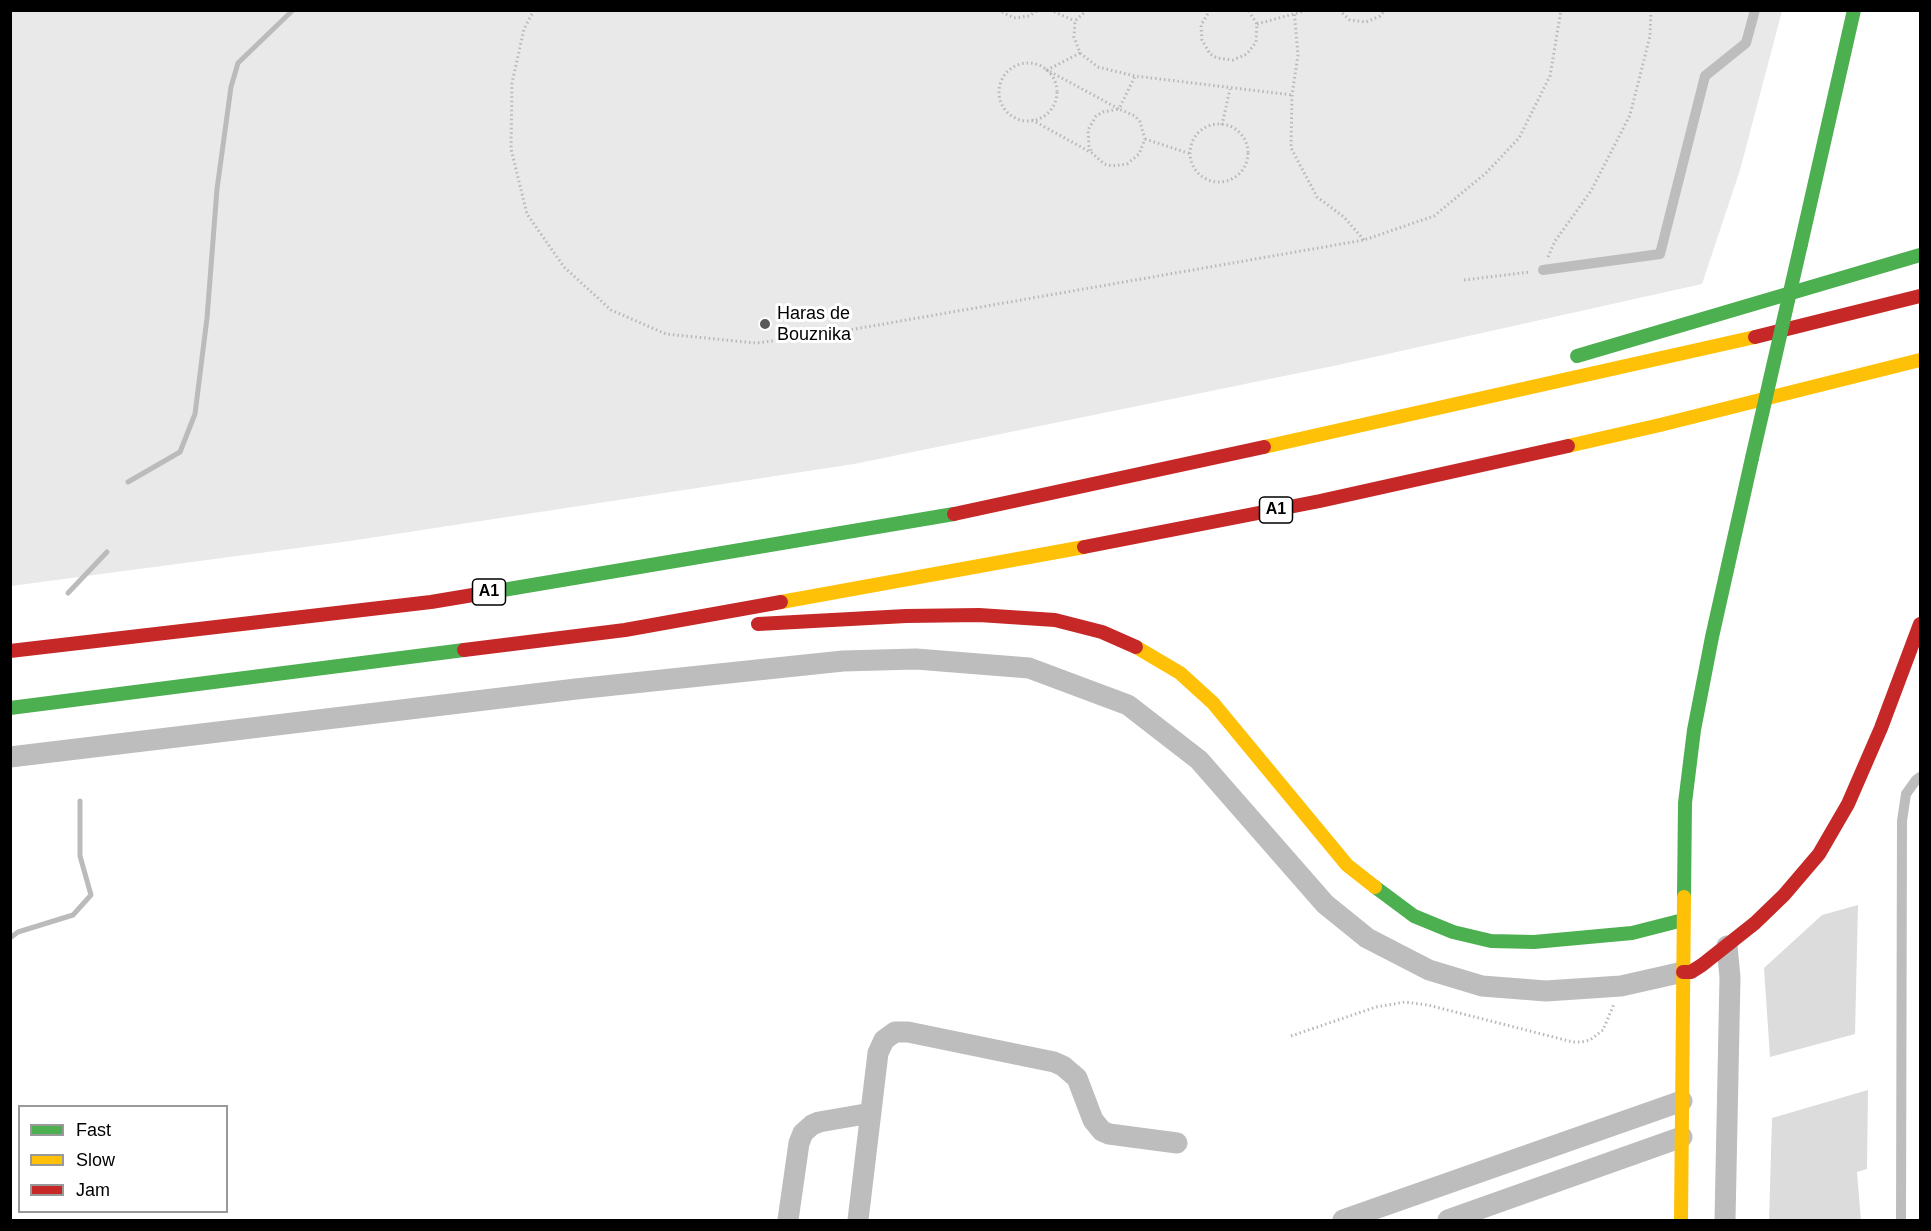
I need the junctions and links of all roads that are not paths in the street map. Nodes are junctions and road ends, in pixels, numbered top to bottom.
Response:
1 (1755, 10) edge
2 (1854, 10) edge
3 (1920, 255) edge
4 (1543, 270) road end
5 (1920, 296) edge
6 (1920, 360) edge
7 (1559, 362) dead end
8 (1479, 385) dead end
9 (1273, 445) junction
10 (1920, 624) edge
11 (625, 630) junction
12 (10, 651) edge
13 (10, 708) edge
14 (10, 757) edge
15 (1920, 777) edge
16 (1683, 920) junction
17 (1727, 946) junction
18 (1683, 972) junction
19 (1682, 1101) junction
20 (871, 1113) junction
21 (1682, 1137) junction
22 (1177, 1143) dead end
23 (1347, 1220) edge
24 (788, 1221) edge
25 (858, 1221) edge
26 (1448, 1221) edge
27 (1681, 1221) edge
28 (1725, 1221) edge
29 (1901, 1221) edge

1 - 4 lane
2 - 16 main road, bridge
3 - 7 main road
5 - 9 main road, A1
6 - 11 main road, A1
8 - 9 main road
9 - 12 main road, A1
10 - 17 main road
11 - 13 main road, A1
11 - 16 main road
14 - 18 street
15 - 29 lane
16 - 18 main road
17 - 18 main road
17 - 28 street
18 - 19 main road
19 - 21 main road
19 - 23 street
20 - 22 street
20 - 24 street
20 - 25 street
21 - 26 street
21 - 27 main road

